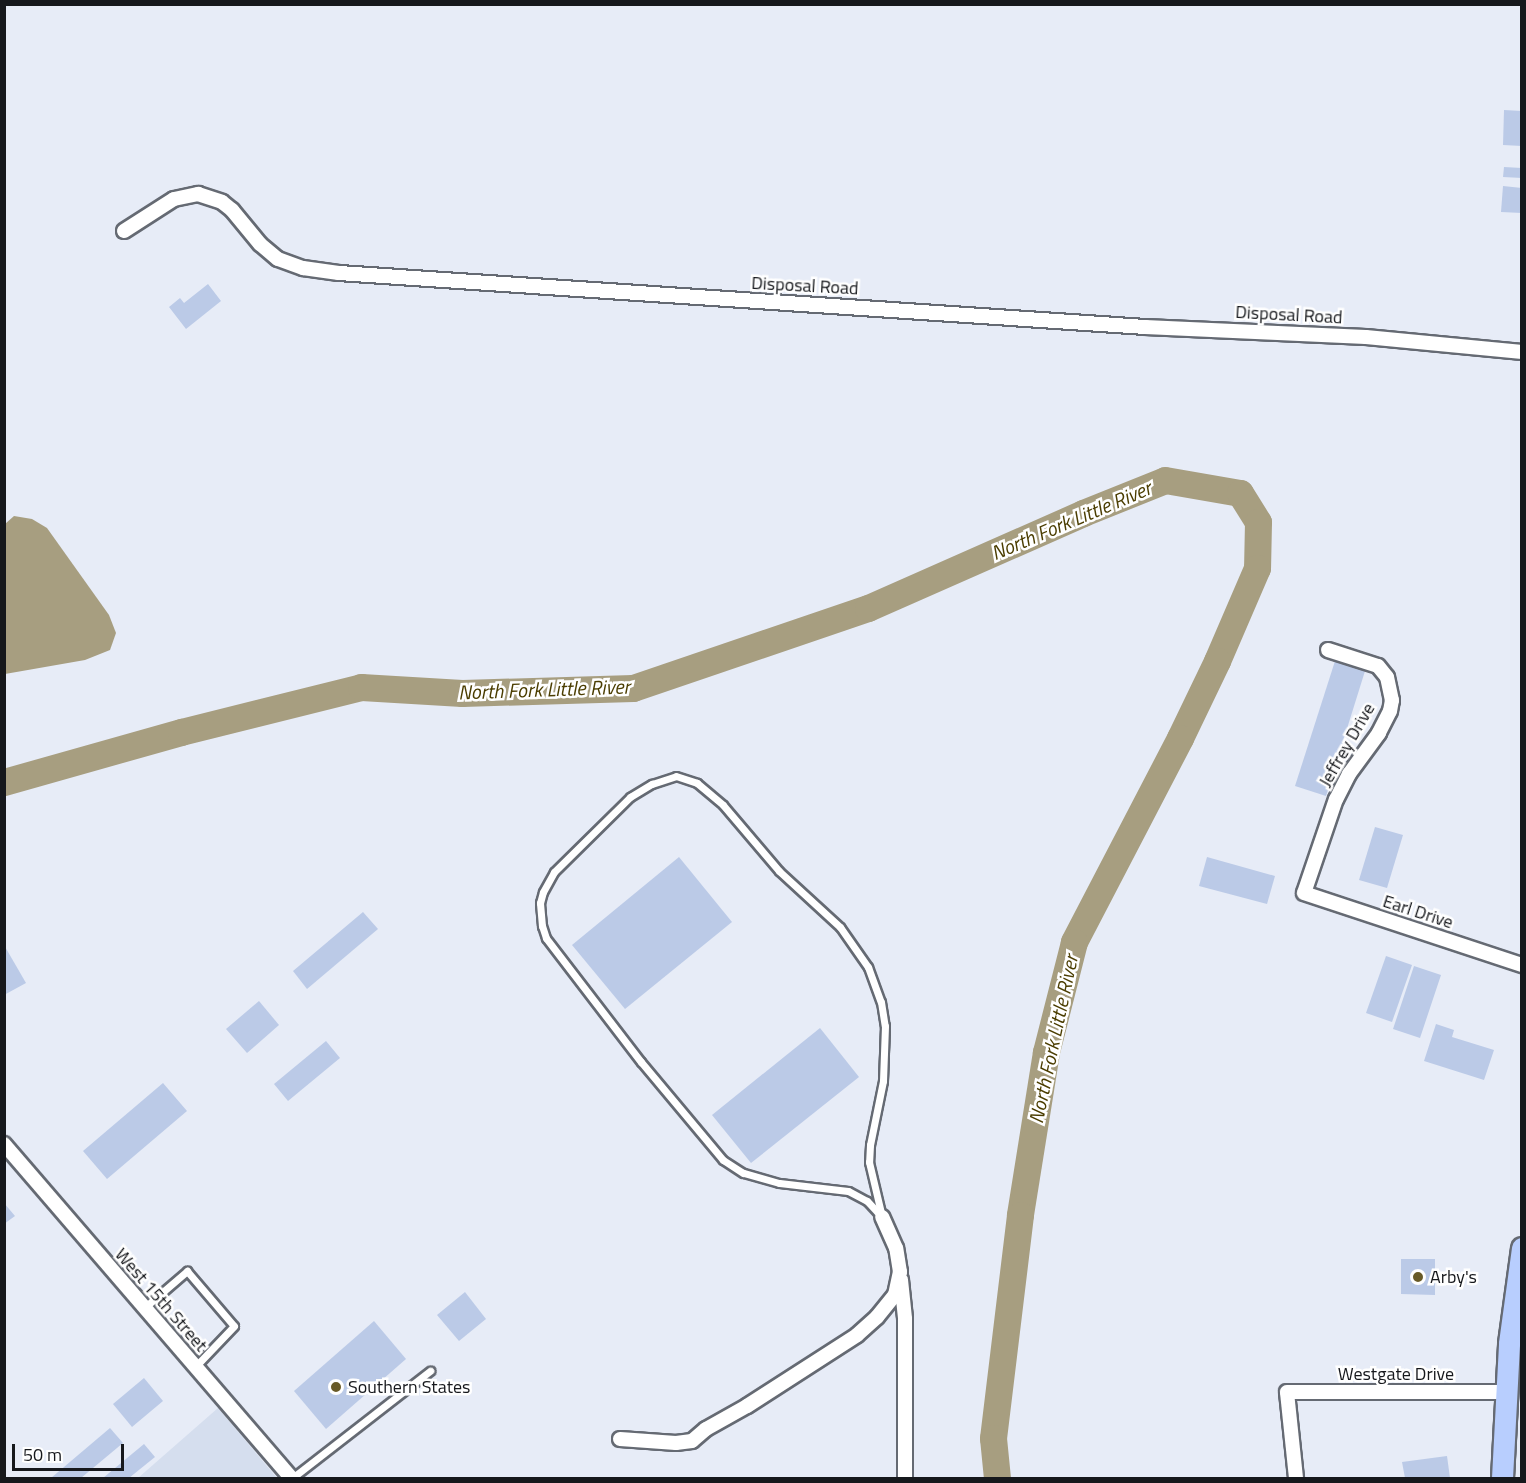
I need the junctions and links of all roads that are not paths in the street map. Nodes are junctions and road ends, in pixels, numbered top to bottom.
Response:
1 (124, 231) dead end
2 (1521, 352) edge
3 (1328, 650) dead end
4 (1304, 893) joint
5 (1521, 964) edge
6 (4, 1144) edge
7 (882, 1218) junction
8 (1521, 1248) edge
9 (900, 1272) junction
10 (144, 1308) junction
11 (195, 1367) junction
12 (430, 1371) dead end
13 (1505, 1392) junction
14 (620, 1439) dead end
15 (291, 1479) edge
16 (905, 1479) edge
17 (1296, 1479) edge
18 (1502, 1479) edge

1 - 2 street, Disposal Road
3 - 4 street, Jeffrey Drive
4 - 5 street, Earl Drive
6 - 10 street, West 15th Street
7 - 7 lane
7 - 9 street
8 - 13 main road
9 - 14 street
9 - 16 street
10 - 11 street, West 15th Street
10 - 11 lane
11 - 15 street, West 15th Street
12 - 15 lane
13 - 17 street, Westgate Drive
13 - 18 main road

